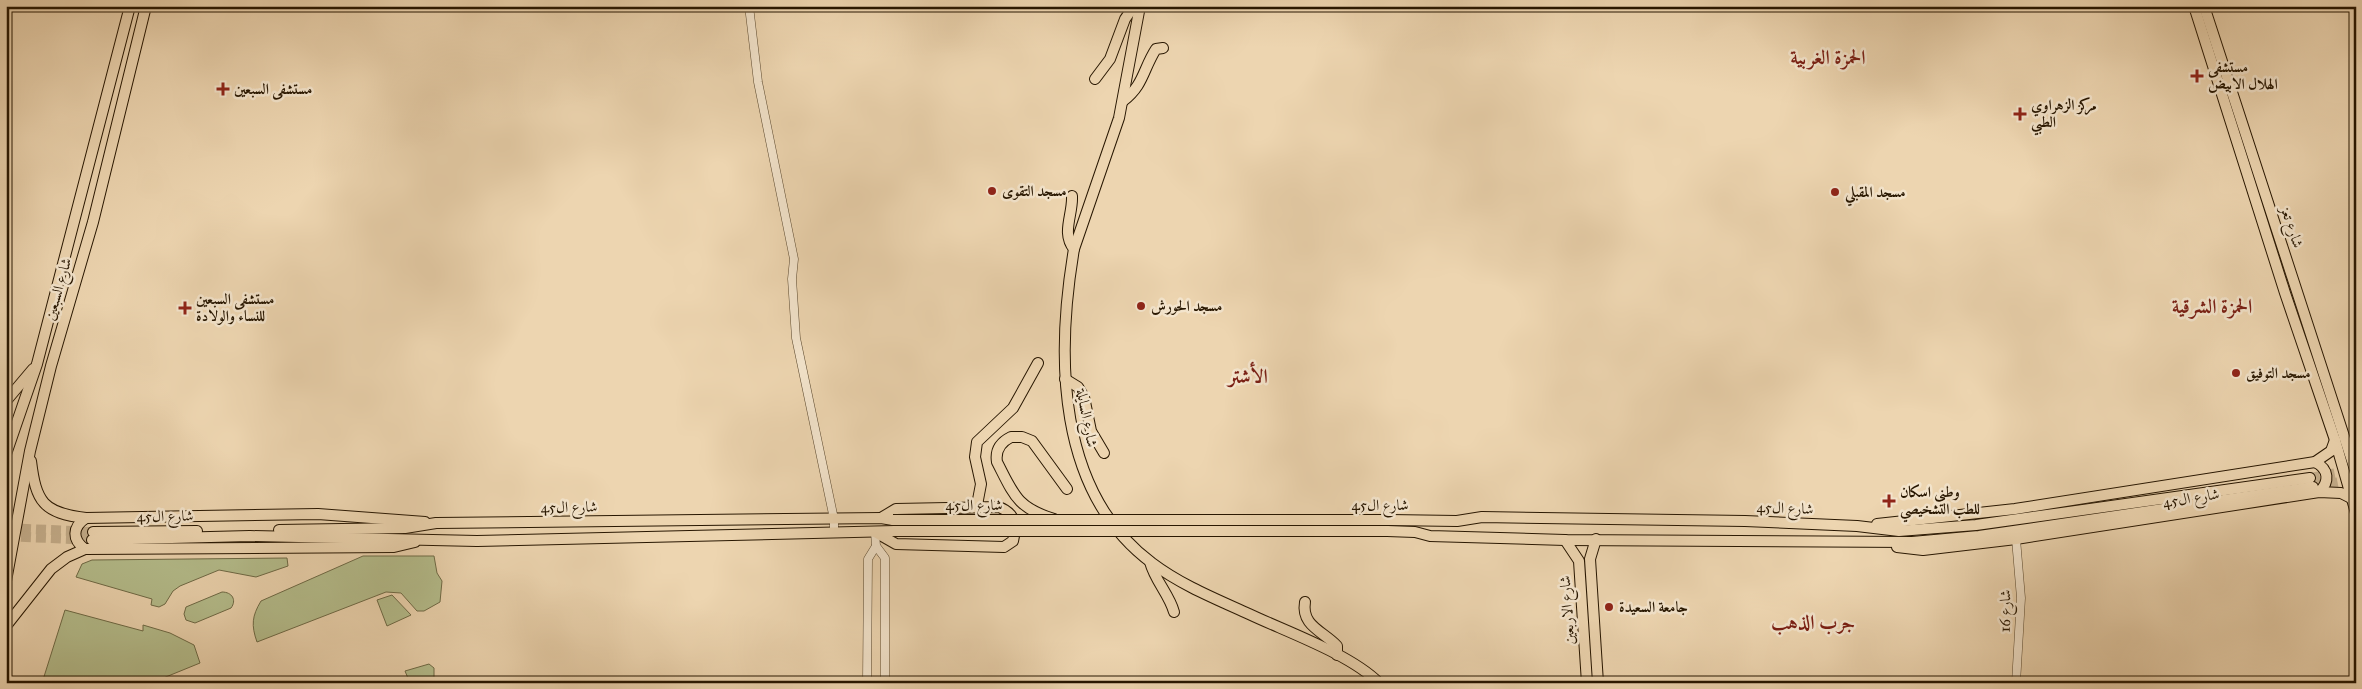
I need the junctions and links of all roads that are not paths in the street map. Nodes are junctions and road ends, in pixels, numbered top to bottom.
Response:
1 (130, 6) edge
2 (146, 6) edge
3 (749, 6) edge
4 (1134, 6) edge
5 (1140, 6) edge
6 (2194, 6) edge
7 (2204, 6) edge
8 (1163, 48) dead end
9 (1095, 79) dead end
10 (1123, 101) junction
11 (1072, 196) dead end
12 (1074, 249) junction
13 (1038, 363) dead end
14 (37, 364) junction
15 (1065, 379) junction
16 (6, 401) edge
17 (2335, 440) junction
18 (30, 450) junction
19 (1104, 453) dead end
20 (6, 454) edge
21 (2354, 457) edge
22 (2315, 462) junction
23 (2356, 473) edge
24 (2314, 486) junction
25 (1067, 489) dead end
26 (2351, 498) junction
27 (972, 507) junction
28 (2356, 513) edge
29 (86, 518) junction
30 (881, 518) junction
31 (834, 519) junction
32 (1060, 520) junction
33 (436, 523) junction
34 (1857, 526) junction
35 (875, 532) junction
36 (834, 533) junction
37 (1596, 539) junction
38 (2016, 539) junction
39 (426, 540) junction
40 (1565, 540) junction
41 (1856, 543) junction
42 (876, 546) junction
43 (85, 549) junction
44 (1590, 560) junction
45 (1578, 561) junction
46 (1150, 562) junction
47 (6, 581) edge
48 (1306, 602) dead end
49 (1174, 612) dead end
50 (6, 626) edge
51 (1337, 656) junction
52 (867, 683) edge
53 (885, 683) edge
54 (1379, 683) edge
55 (1587, 683) edge
56 (1598, 683) edge
57 (2016, 683) edge

1 - 14 main road, شارع السبعين
2 - 18 main road, شارع السبعين
3 - 31 street
4 - 9 main road
5 - 10 main road, شارع السايلة
6 - 17 main road, شارع تعز
7 - 21 main road, شارع تعز
8 - 10 main road
10 - 12 main road, شارع السايلة
11 - 12 main road
12 - 15 main road, شارع السايلة
13 - 27 main road
14 - 16 main road
14 - 20 main road, شارع السبعين
15 - 19 main road
15 - 46 main road, شارع السايلة
17 - 22 main road
17 - 26 main road, شارع تعز
18 - 29 main road
18 - 47 main road, شارع السبعين
21 - 23 main road, شارع تعز
22 - 24 main road
22 - 34 main road, شارع ال45
24 - 26 main road, شارع ال45
24 - 34 main road, شارع ال45
24 - 38 main road, شارع ال45
24 - 41 main road, شارع ال45
25 - 32 main road, bridge
26 - 28 main road
27 - 30 main road
27 - 35 main road
29 - 33 main road
29 - 43 main road
30 - 31 main road, شارع ال45
30 - 32 main road, شارع ال45, bridge
31 - 33 main road, شارع ال45
31 - 36 street
32 - 34 main road, شارع ال45, bridge
33 - 39 main road, شارع ال45
35 - 36 main road, شارع ال45
35 - 40 main road, شارع ال45, bridge
35 - 42 street
36 - 39 main road, شارع ال45
37 - 40 main road, شارع ال45
37 - 41 main road, شارع ال45
37 - 44 main road, شارع الاربعين
38 - 41 main road, شارع ال45
38 - 57 street, شارع 16
39 - 43 main road
40 - 45 main road, شارع الاربعين
42 - 52 street
42 - 53 street
43 - 50 main road
44 - 45 main road
44 - 56 main road, شارع الاربعين
45 - 55 main road, شارع الاربعين
46 - 49 main road
46 - 51 main road, شارع السايلة
48 - 51 main road
51 - 54 main road, شارع السايلة

